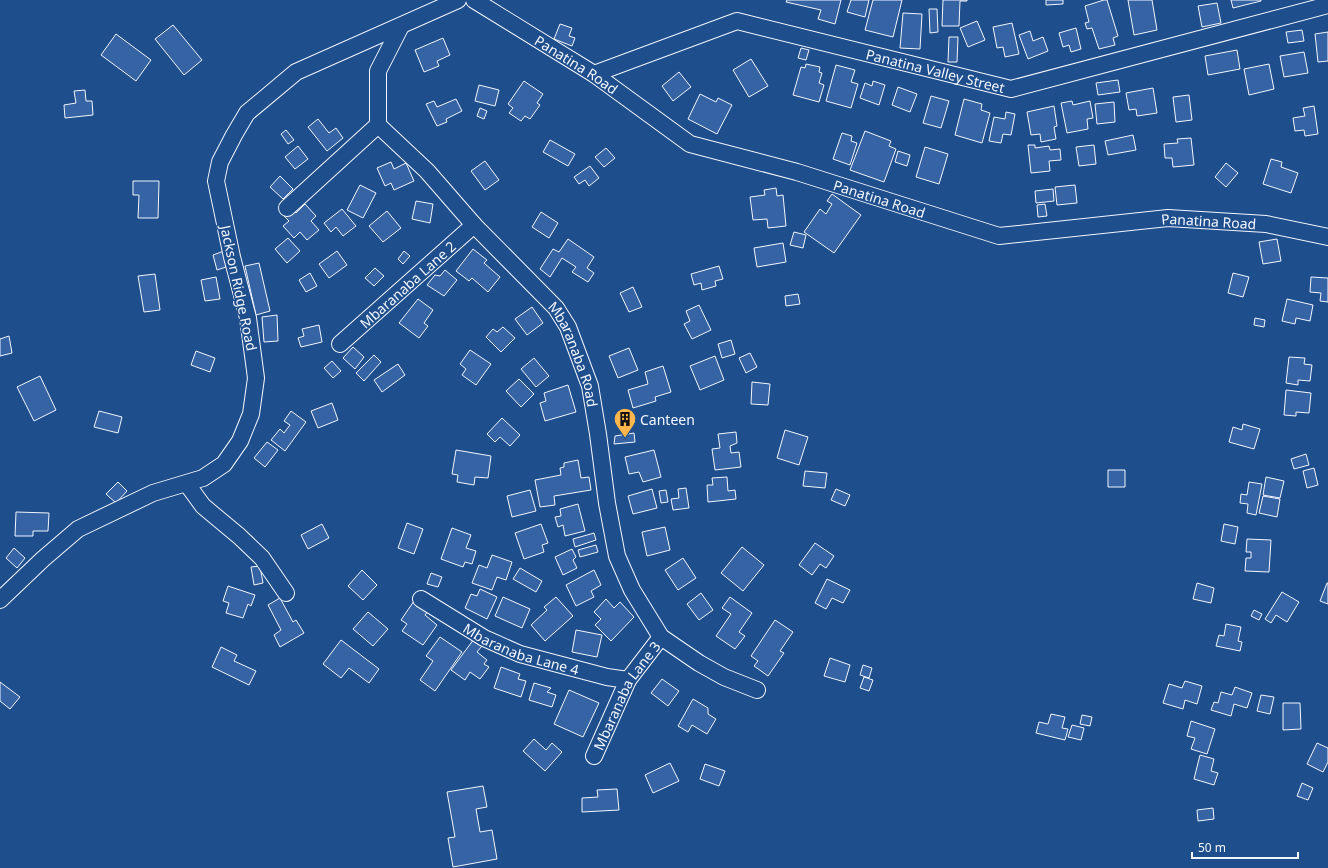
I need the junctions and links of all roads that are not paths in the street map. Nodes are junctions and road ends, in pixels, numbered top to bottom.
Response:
1 (458, 0) edge
2 (474, 0) edge
3 (1328, 5) edge
4 (401, 26) junction
5 (594, 74) junction
6 (378, 125) junction
7 (287, 208) dead end
8 (474, 225) junction
9 (1328, 237) edge
10 (340, 344) dead end
11 (187, 484) junction
12 (286, 593) dead end
13 (421, 599) dead end
14 (0, 600) edge
15 (661, 637) junction
16 (628, 680) junction
17 (757, 690) dead end
18 (594, 756) dead end

1 - 4 street, Jackson Ridge Road
2 - 5 street, Panatina Road
3 - 5 street, Panatina Valley Street
4 - 6 street
4 - 11 street, Jackson Ridge Road
5 - 9 street, Panatina Road
6 - 7 street
6 - 8 street, Mbaranaba Road
8 - 10 street, Mbaranaba Lane 2
8 - 15 street, Mbaranaba Road
11 - 12 street
11 - 14 street, Jackson Ridge Road
13 - 16 street, Mbaranaba Lane 4
15 - 16 street, Mbaranaba Lane 3
15 - 17 street, Mbaranaba Road
16 - 18 street, Mbaranaba Lane 3

